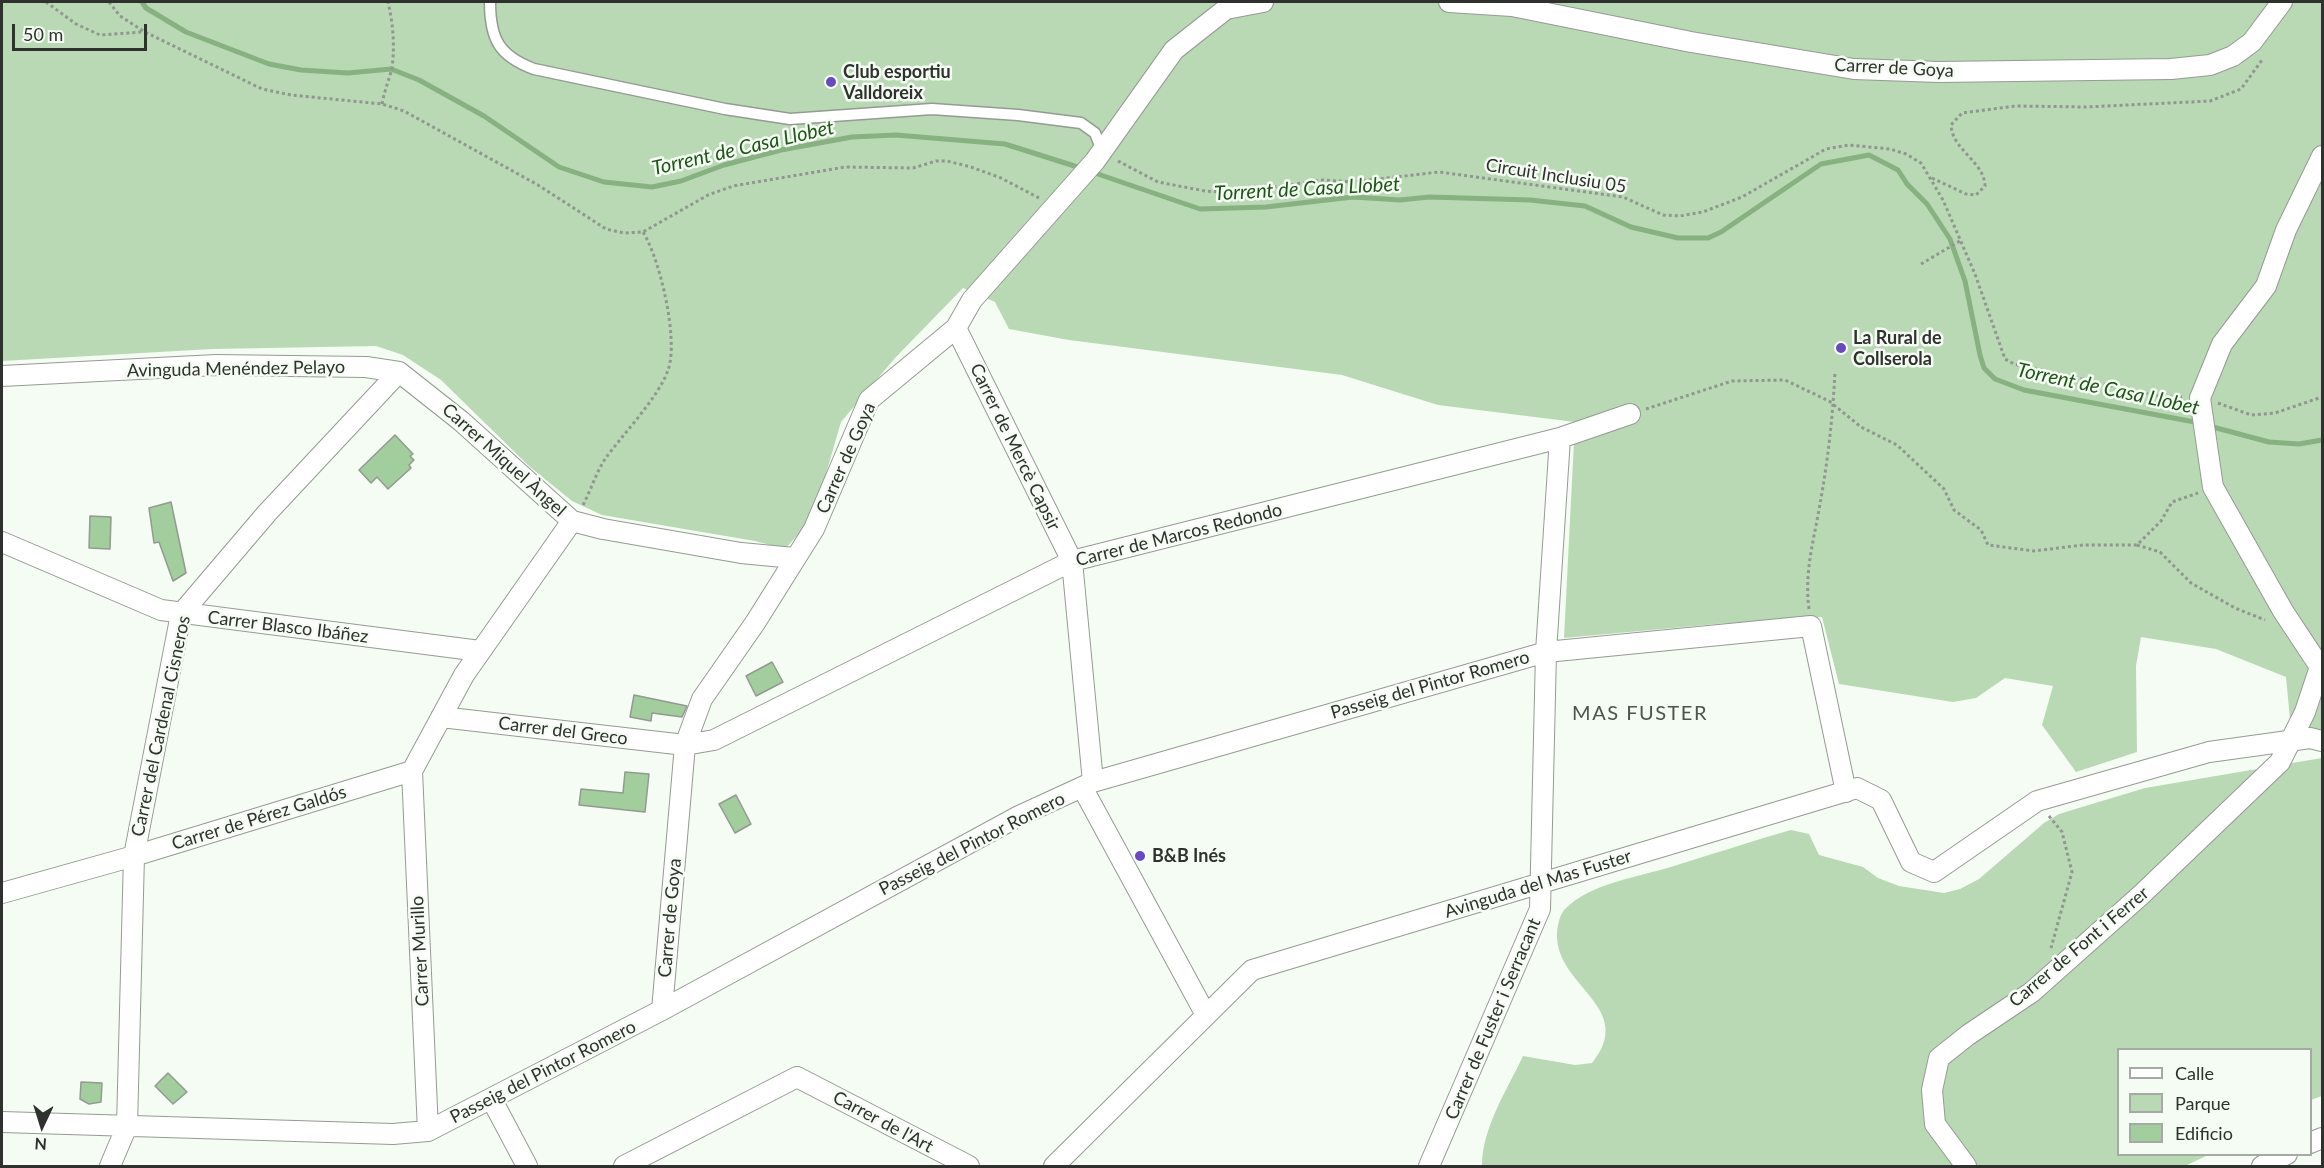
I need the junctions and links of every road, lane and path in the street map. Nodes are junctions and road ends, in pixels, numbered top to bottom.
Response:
1 (46, 2) edge
2 (109, 2) edge
3 (388, 2) edge
4 (490, 2) edge
5 (1263, 2) edge
6 (1449, 2) edge
7 (2282, 2) edge
8 (145, 32) junction
9 (2248, 77) dead end
10 (382, 104) junction
11 (1099, 156) junction
12 (2322, 156) edge
13 (1930, 177) junction
14 (1055, 207) junction
15 (643, 232) junction
16 (1960, 241) junction
17 (1921, 264) dead end
18 (956, 328) junction
19 (1835, 371) dead end
20 (399, 372) junction
21 (2, 376) edge
22 (2322, 397) edge
23 (2200, 398) junction
24 (1833, 405) junction
25 (1630, 414) joint
26 (1560, 438) junction
27 (2213, 487) junction
28 (572, 521) junction
29 (2, 542) edge
30 (2137, 545) junction
31 (794, 558) junction
32 (1072, 561) junction
33 (181, 614) junction
34 (2266, 620) dead end
35 (1810, 626) junction
36 (480, 651) junction
37 (1546, 652) junction
38 (441, 717) junction
39 (2292, 740) junction
40 (2322, 741) edge
41 (685, 745) junction
42 (412, 771) junction
43 (1088, 785) junction
44 (1846, 792) junction
45 (2037, 801) junction
46 (134, 856) junction
47 (1539, 884) junction
48 (2, 893) edge
49 (2050, 950) dead end
50 (662, 1010) junction
51 (1206, 1015) junction
52 (492, 1100) junction
53 (2, 1122) edge
54 (127, 1126) junction
55 (428, 1131) junction
56 (2285, 1156) edge
57 (647, 1161) edge
58 (110, 1167) edge
59 (527, 1167) edge
60 (624, 1167) edge
61 (969, 1167) edge
62 (1054, 1167) edge
63 (1429, 1167) edge
64 (1966, 1167) edge
65 (2262, 1167) edge

1 - 8 path
2 - 8 path
3 - 10 path
4 - 11 lane
5 - 11 street, Carrer de Goya
6 - 7 street, Carrer de Goya
8 - 10 path
9 - 13 path
10 - 15 path
11 - 13 path, Circuit Inclusiu 05
11 - 14 street, Carrer de Goya
12 - 23 street
13 - 16 path, Circuit Inclusiu 05
14 - 15 path
14 - 18 street, Carrer de Goya
15 - 28 path
16 - 17 path
16 - 23 path, Circuit Inclusiu 05
18 - 31 street, Carrer de Goya
18 - 32 street, Carrer de Mercè Capsir
19 - 24 path
20 - 21 street, Avinguda Menéndez Pelayo
20 - 28 street, Carrer Miquel Àngel
20 - 33 street, Carrer del Cardenal Cisneros
22 - 23 path, Circuit Inclusiu 05
23 - 27 street
24 - 25 path
24 - 30 path
24 - 35 path
25 - 26 street, Carrer de Marcos Redondo
26 - 32 street, Carrer de Marcos Redondo
26 - 37 street, Carrer de Fuster i Serracant
27 - 30 path
27 - 39 street, Carrer de Font i Ferrer
28 - 31 street, Carrer Miquel Àngel
28 - 36 street
29 - 33 street, Carrer Blasco Ibáñez
30 - 34 path
31 - 41 street, Carrer de Goya
32 - 41 street, Carrer de Marcos Redondo
32 - 43 street, Carrer de Mercè Capsir
33 - 36 street, Carrer Blasco Ibáñez
33 - 46 street, Carrer del Cardenal Cisneros
35 - 37 street, Passeig del Pintor Romero
35 - 44 street
36 - 38 street
37 - 43 street, Passeig del Pintor Romero
37 - 47 street, Carrer de Fuster i Serracant
38 - 41 street, Carrer del Greco
38 - 42 street
39 - 40 street
39 - 45 street
39 - 64 street, Carrer de Font i Ferrer
41 - 50 street, Carrer de Goya
42 - 46 street, Carrer de Pérez Galdós
42 - 55 street, Carrer Murillo
43 - 50 street, Passeig del Pintor Romero
43 - 51 street, Carrer de Mercè Capsir
44 - 45 street, Avinguda del Mas Fuster
44 - 47 street, Avinguda del Mas Fuster
45 - 49 path
46 - 48 street, Carrer de Pérez Galdós
46 - 54 street, Carrer del Cardenal Cisneros
47 - 51 street, Avinguda del Mas Fuster
47 - 63 street, Carrer de Fuster i Serracant
50 - 52 street, Passeig del Pintor Romero
51 - 62 street, Avinguda del Mas Fuster
52 - 55 street, Passeig del Pintor Romero
52 - 59 street
53 - 54 street, Passeig del Pintor Romero
54 - 55 street, Passeig del Pintor Romero
54 - 58 street
56 - 65 street
57 - 60 street
57 - 61 street, Carrer de l'Art

